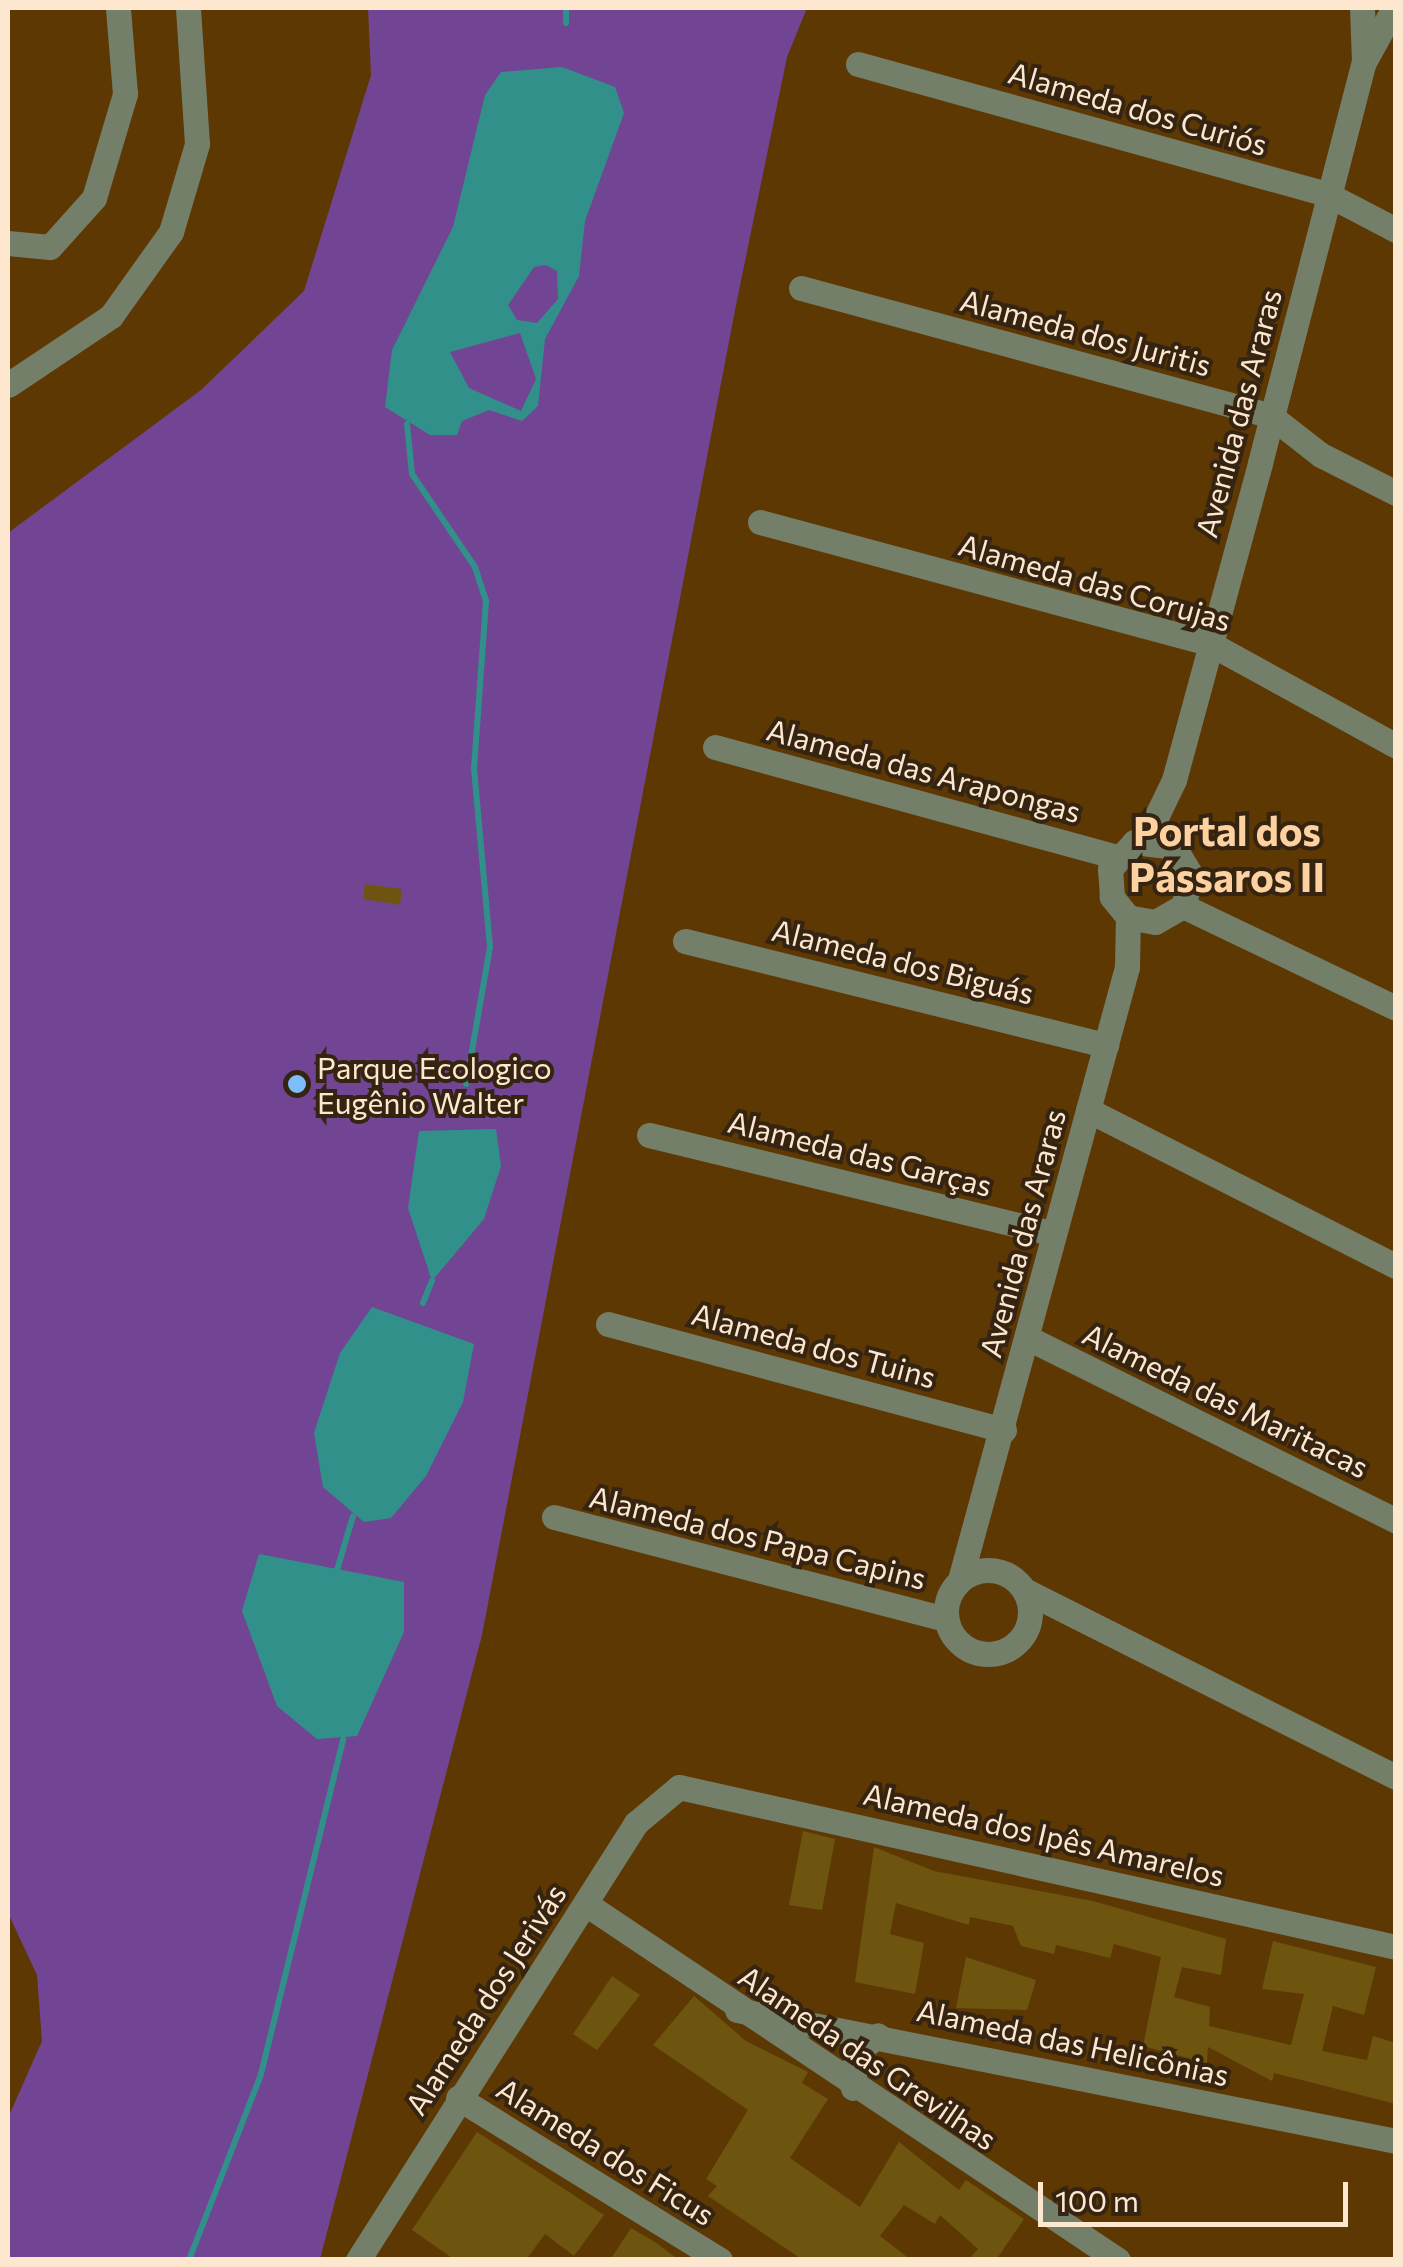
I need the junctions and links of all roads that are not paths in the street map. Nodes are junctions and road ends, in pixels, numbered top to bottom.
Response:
1 (118, 8) edge
2 (188, 8) edge
3 (1362, 8) edge
4 (1386, 11) edge
5 (1364, 62) junction
6 (858, 64) dead end
7 (1328, 194) junction
8 (1396, 230) edge
9 (8, 243) edge
10 (800, 288) dead end
11 (8, 385) edge
12 (1271, 416) junction
13 (1396, 492) edge
14 (760, 522) dead end
15 (1209, 643) junction
16 (1396, 746) edge
17 (715, 747) dead end
18 (1174, 780) junction
19 (1145, 840) junction
20 (1174, 847) junction
21 (1116, 857) junction
22 (1183, 906) junction
23 (1128, 917) junction
24 (1155, 922) junction
25 (685, 941) dead end
26 (1126, 968) junction
27 (1396, 1008) edge
28 (1106, 1045) junction
29 (1088, 1110) junction
30 (649, 1136) dead end
31 (1054, 1234) junction
32 (1396, 1266) edge
33 (608, 1324) dead end
34 (1028, 1338) junction
35 (1004, 1430) junction
36 (979, 1514) junction
37 (554, 1518) dead end
38 (1396, 1521) edge
39 (998, 1571) junction
40 (961, 1576) junction
41 (1024, 1590) junction
42 (946, 1619) junction
43 (1396, 1778) edge
44 (679, 1786) joint
45 (586, 1904) junction
46 (1396, 1947) edge
47 (737, 2010) junction
48 (878, 2034) junction
49 (853, 2088) junction
50 (458, 2098) junction
51 (1396, 2141) edge
52 (358, 2260) edge
53 (720, 2260) edge
54 (1118, 2260) edge

1 - 9 street
2 - 11 street
3 - 5 street
4 - 5 street
5 - 7 street, Avenida das Araras
6 - 7 street, Alameda dos Curiós
7 - 8 street, Alameda dos Curiós
7 - 12 street, Avenida das Araras
10 - 12 street, Alameda dos Juritis
12 - 13 street, Alameda dos Juritis
12 - 15 street, Avenida das Araras
14 - 15 street, Alameda das Corujas
15 - 16 street, Alameda das Corujas
15 - 18 street, Avenida das Araras
17 - 21 street, Alameda das Arapongas
18 - 19 street
18 - 20 street
19 - 20 street
19 - 21 street
20 - 22 street
21 - 23 street
22 - 24 street
22 - 27 street
23 - 24 street
23 - 26 street
24 - 26 street
25 - 28 street, Alameda dos Biguás
26 - 28 street, Avenida das Araras
28 - 29 street, Avenida das Araras
29 - 31 street, Avenida das Araras
29 - 32 street
30 - 31 street, Alameda das Garças
31 - 34 street, Avenida das Araras
33 - 35 street, Alameda dos Tuins
34 - 35 street, Avenida das Araras
34 - 38 street, Alameda das Maritacas
35 - 36 street, Avenida das Araras
36 - 39 street
36 - 40 street, Avenida das Araras
37 - 42 street, Alameda dos Papa Capins
39 - 40 street
39 - 41 street
40 - 42 street
41 - 42 street
41 - 43 street
44 - 45 street, Alameda dos Jerivás
44 - 46 street, Alameda dos Ipês Amarelos
45 - 47 street, Alameda das Grevilhas
45 - 50 street, Alameda dos Jerivás
47 - 48 street, Alameda das Helicônias
47 - 49 street, Alameda das Grevilhas
48 - 49 street
48 - 51 street, Alameda das Helicônias
49 - 54 street, Alameda das Grevilhas
50 - 52 street, Alameda dos Jerivás
50 - 53 street, Alameda dos Ficus

